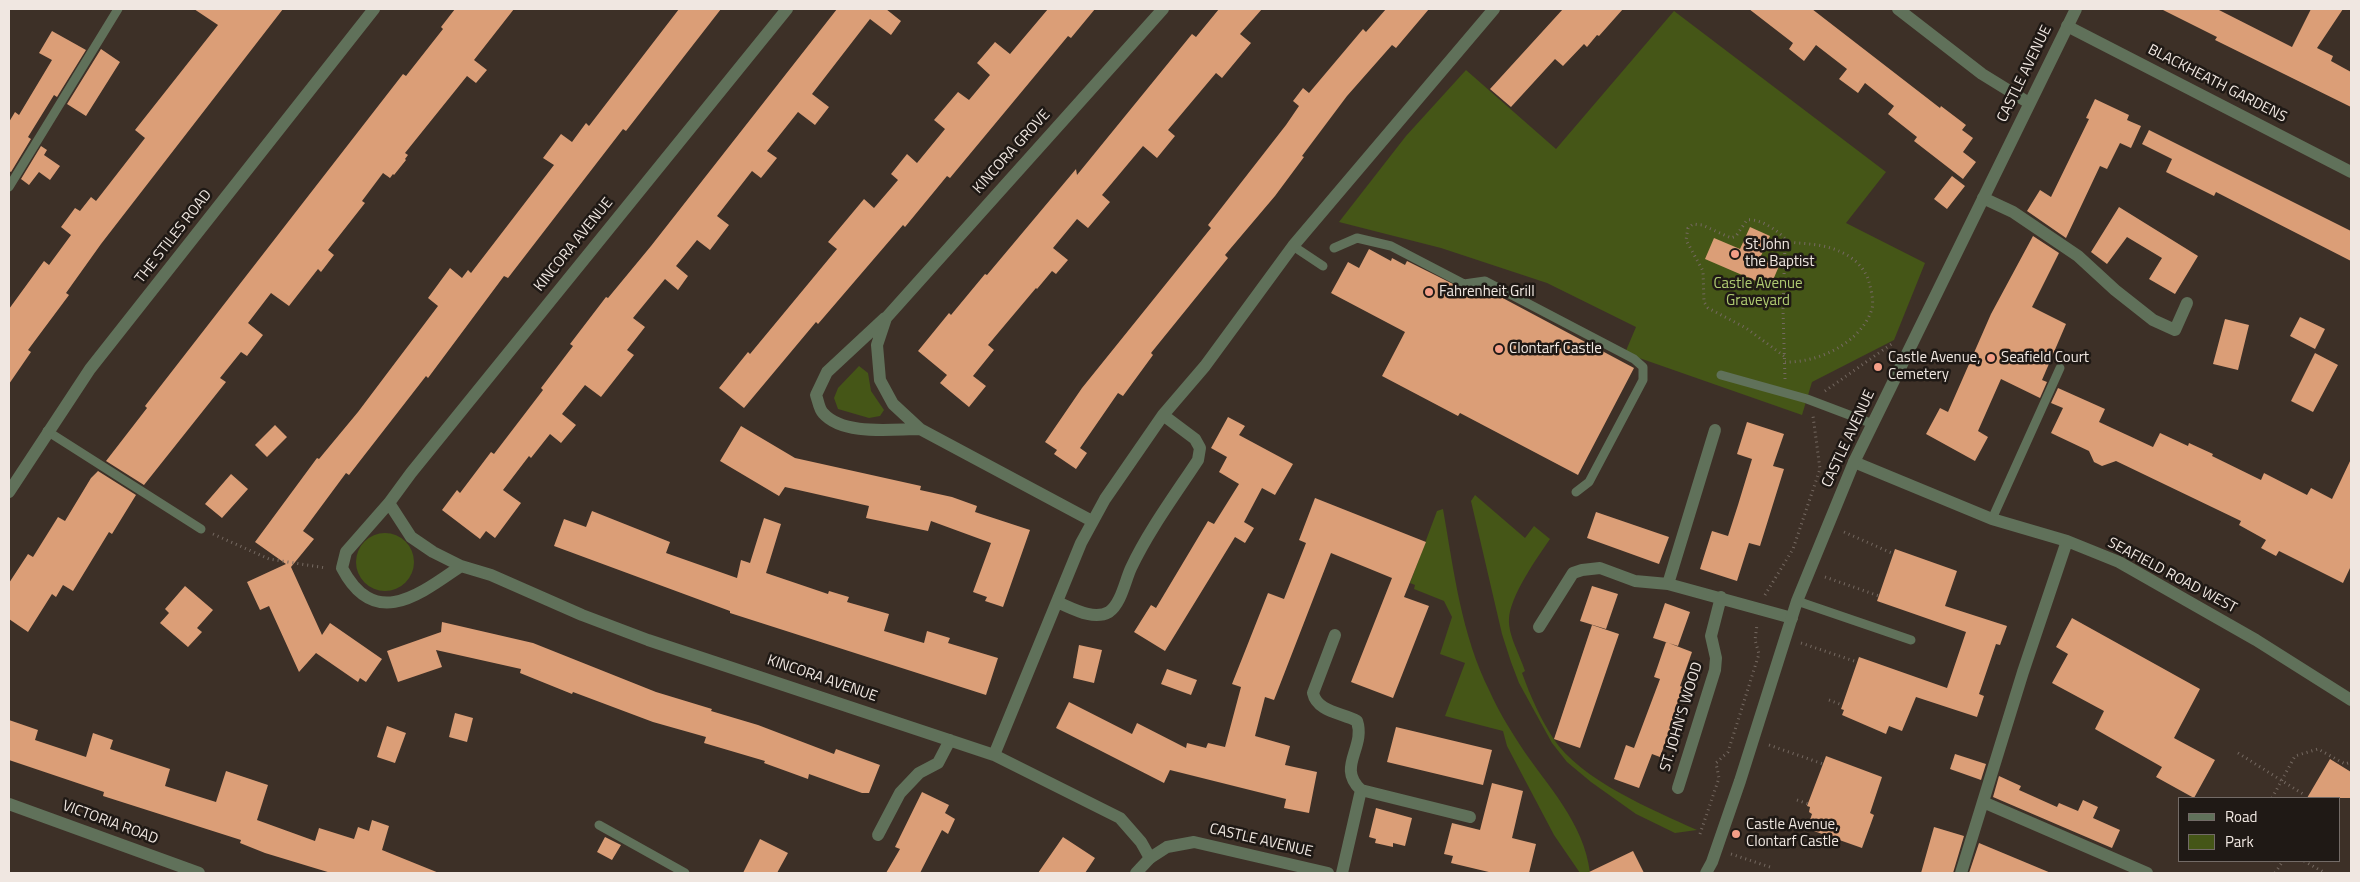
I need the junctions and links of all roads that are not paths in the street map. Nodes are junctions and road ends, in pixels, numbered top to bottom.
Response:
1 (118, 9) edge
2 (374, 9) edge
3 (787, 9) edge
4 (1163, 9) edge
5 (1494, 9) edge
6 (1898, 9) edge
7 (2076, 9) edge
8 (2067, 26) junction
9 (2029, 103) junction
10 (2351, 172) edge
11 (9, 187) edge
12 (1983, 198) junction
13 (1293, 246) junction
14 (1334, 248) dead end
15 (1323, 266) dead end
16 (2187, 303) dead end
17 (886, 318) junction
18 (2060, 368) dead end
19 (1721, 375) dead end
20 (1163, 415) junction
21 (1873, 424) junction
22 (920, 429) junction
23 (1715, 430) dead end
24 (47, 431) junction
25 (1854, 462) junction
26 (9, 492) edge
27 (1576, 492) dead end
28 (388, 503) junction
29 (1992, 519) junction
30 (1092, 521) junction
31 (201, 529) road end
32 (2066, 540) junction
33 (461, 566) junction
34 (1668, 584) junction
35 (1720, 597) junction
36 (1797, 601) junction
37 (1058, 602) junction
38 (1792, 618) junction
39 (1539, 627) dead end
40 (1336, 635) dead end
41 (1911, 640) dead end
42 (2351, 700) edge
43 (950, 740) junction
44 (994, 755) junction
45 (1678, 788) dead end
46 (1362, 790) junction
47 (1983, 802) junction
48 (9, 804) edge
49 (1470, 817) dead end
50 (599, 824) dead end
51 (878, 835) dead end
52 (1150, 858) junction
53 (199, 873) edge
54 (685, 873) edge
55 (1136, 873) edge
56 (1327, 873) edge
57 (1342, 873) edge
58 (1706, 873) edge
59 (1961, 873) edge
60 (2148, 873) edge

1 - 11 lane
2 - 24 street, THE STILES ROAD
3 - 28 street, KINCORA AVENUE
4 - 17 street, KINCORA GROVE
5 - 13 street
6 - 9 street
7 - 8 street, CASTLE AVENUE
8 - 9 street, CASTLE AVENUE
8 - 10 street, BLACKHEATH GARDENS
9 - 12 street, CASTLE AVENUE
12 - 16 street
12 - 21 street, CASTLE AVENUE
13 - 15 lane
13 - 20 street
14 - 27 lane
17 - 22 street, KINCORA GROVE
17 - 22 street, KINCORA GROVE
18 - 29 lane
19 - 21 lane
20 - 30 street
20 - 37 street
21 - 25 street, CASTLE AVENUE
22 - 30 street, KINCORA GROVE
23 - 34 street
24 - 26 street, THE STILES ROAD
24 - 31 lane
25 - 29 street, SEAFIELD ROAD WEST
25 - 36 street, CASTLE AVENUE
28 - 33 street, KINCORA AVENUE
28 - 33 street, KINCORA AVENUE
29 - 32 street, SEAFIELD ROAD WEST
30 - 37 street
32 - 42 street, SEAFIELD ROAD WEST
32 - 47 street
33 - 43 street, KINCORA AVENUE
34 - 35 street
34 - 39 street
35 - 38 street
35 - 45 street, ST. JOHN'S WOOD
36 - 38 street, CASTLE AVENUE
36 - 41 lane
37 - 44 street
38 - 58 street, CASTLE AVENUE
40 - 46 street
43 - 44 street, KINCORA AVENUE
43 - 51 street
44 - 52 street, KINCORA AVENUE
46 - 49 street
46 - 57 street
47 - 59 street
47 - 60 street
48 - 53 street, VICTORIA ROAD
50 - 54 lane
52 - 55 street, CASTLE AVENUE
52 - 56 street, CASTLE AVENUE

